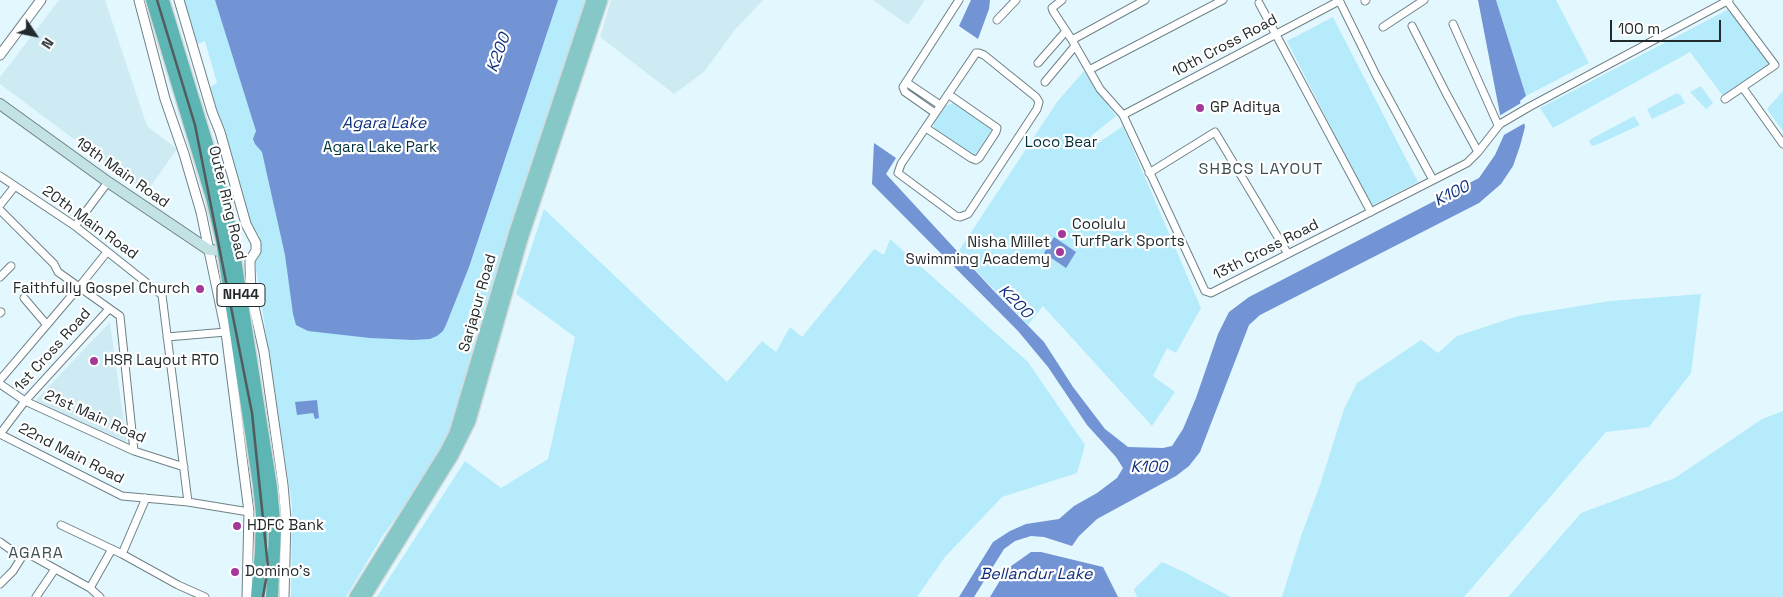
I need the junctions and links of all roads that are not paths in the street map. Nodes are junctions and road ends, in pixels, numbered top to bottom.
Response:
1 (42, 0) edge
2 (139, 0) edge
3 (152, 0) edge
4 (163, 0) edge
5 (179, 0) edge
6 (592, 0) edge
7 (602, 0) edge
8 (959, 0) edge
9 (1016, 0) edge
10 (1144, 0) edge
11 (1223, 0) edge
12 (1339, 0) edge
13 (1424, 0) edge
14 (1728, 0) edge
15 (1058, 1) edge
16 (1260, 3) dead end
17 (997, 20) dead end
18 (1453, 24) dead end
19 (1412, 26) dead end
20 (1383, 27) dead end
21 (1066, 31) junction
22 (1276, 34) junction
23 (1074, 43) junction
24 (0, 54) edge
25 (1038, 63) dead end
26 (1089, 70) junction
27 (906, 82) junction
28 (1045, 82) dead end
29 (1743, 88) junction
30 (948, 94) junction
31 (1725, 99) dead end
32 (0, 104) edge
33 (940, 105) junction
34 (935, 113) junction
35 (1123, 115) junction
36 (1499, 125) junction
37 (926, 128) junction
38 (1783, 144) edge
39 (1478, 152) junction
40 (1149, 172) junction
41 (0, 176) edge
42 (1433, 180) junction
43 (108, 182) junction
44 (15, 186) junction
45 (531, 197) junction
46 (0, 206) edge
47 (0, 210) edge
48 (1371, 212) junction
49 (75, 226) junction
50 (228, 249) junction
51 (209, 250) junction
52 (107, 252) junction
53 (1288, 254) junction
54 (11, 266) dead end
55 (0, 276) edge
56 (79, 287) junction
57 (24, 298) dead end
58 (109, 309) junction
59 (47, 325) junction
60 (226, 332) junction
61 (167, 337) junction
62 (0, 382) edge
63 (25, 401) junction
64 (0, 434) edge
65 (134, 451) junction
66 (184, 467) junction
67 (146, 498) junction
68 (188, 502) junction
69 (249, 512) junction
70 (61, 525) dead end
71 (0, 542) edge
72 (112, 549) junction
73 (122, 554) junction
74 (21, 557) junction
75 (55, 569) junction
76 (0, 584) edge
77 (90, 588) junction
78 (36, 597) edge
79 (100, 597) edge
80 (204, 597) edge
81 (247, 597) edge
82 (257, 597) edge
83 (272, 597) edge
84 (284, 597) edge
85 (355, 597) edge
86 (365, 597) edge

1 - 24 street
2 - 51 street
3 - 50 highway, Outer Ring Road / NH44
4 - 50 highway, Outer Ring Road / NH44
5 - 84 street
6 - 45 main road, Sarjapur Road
7 - 45 main road, Sarjapur Road
8 - 27 street
9 - 17 street
10 - 23 street
11 - 26 street
12 - 22 street, 10th Cross Road
12 - 42 street
13 - 20 street
14 - 29 street
14 - 36 street
15 - 21 street, 13th Cross Road
16 - 22 street
18 - 36 street
19 - 39 street
21 - 23 street, 13th Cross Road
21 - 25 street
22 - 35 street, 10th Cross Road
22 - 48 street
23 - 26 street, 13th Cross Road
23 - 28 street
26 - 35 street, 13th Cross Road
27 - 33 street
27 - 34 street
29 - 31 street
29 - 38 street
30 - 33 street
30 - 37 street
30 - 37 street
32 - 43 main road, 19th Main Road
33 - 34 street
34 - 37 street
35 - 40 street, 13th Cross Road
36 - 39 street, 13th Cross Road
39 - 42 street, 13th Cross Road
40 - 53 street
40 - 53 street, 13th Cross Road
41 - 44 street, 20th Main Road
42 - 48 street, 13th Cross Road
43 - 49 street
43 - 51 main road, 19th Main Road
44 - 46 street
44 - 49 street, 20th Main Road
45 - 85 main road, Sarjapur Road
45 - 86 main road, Sarjapur Road
47 - 56 street
48 - 53 street, 13th Cross Road
49 - 52 street, 20th Main Road
50 - 51 main road
50 - 82 highway, Outer Ring Road / NH44
50 - 83 highway, Outer Ring Road / NH44
51 - 60 street
52 - 56 street
52 - 61 street, 20th Main Road
54 - 55 street
56 - 58 street
56 - 59 street
57 - 59 street
58 - 63 street, 1st Cross Road
58 - 65 street
59 - 62 street
60 - 61 street
60 - 69 street
61 - 66 street
62 - 63 street, 21st Main Road
63 - 64 street, 1st Cross Road
63 - 65 street, 21st Main Road
64 - 67 street, 22nd Main Road
65 - 66 street, 21st Main Road
66 - 68 street
67 - 68 street, 22nd Main Road
67 - 73 street
68 - 69 street, 22nd Main Road
69 - 81 street
70 - 72 street
71 - 74 street
72 - 73 street
72 - 77 street
73 - 80 street
74 - 75 street
74 - 76 street
75 - 77 street
75 - 78 street
77 - 79 street

